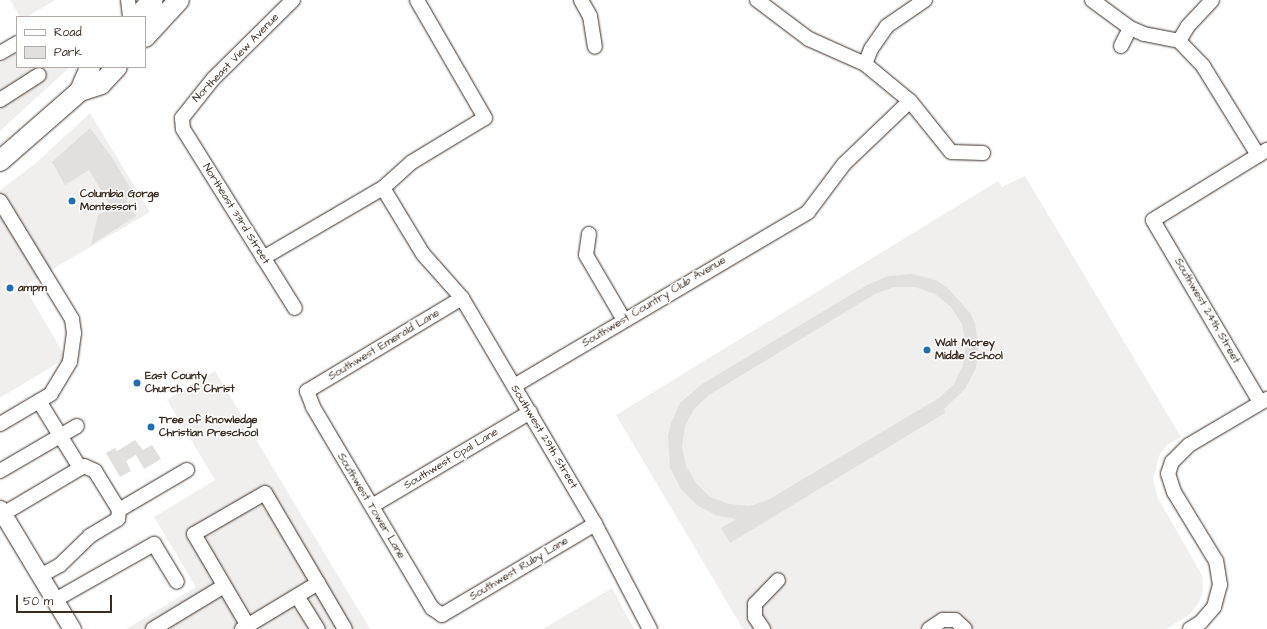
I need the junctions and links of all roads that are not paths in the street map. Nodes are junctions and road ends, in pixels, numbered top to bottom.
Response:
1 (179, 0) edge
2 (293, 0) edge
3 (417, 0) edge
4 (581, 0) edge
5 (757, 0) edge
6 (925, 0) edge
7 (1092, 0) edge
8 (1212, 0) edge
9 (141, 5) edge
10 (131, 16) edge
11 (1130, 28) junction
12 (146, 30) edge
13 (146, 36) edge
14 (1179, 41) junction
15 (16, 44) edge
16 (1122, 46) dead end
17 (595, 47) dead end
18 (0, 53) edge
19 (865, 64) junction
20 (90, 68) edge
21 (116, 68) edge
22 (39, 75) dead end
23 (80, 91) junction
24 (0, 100) edge
25 (910, 101) junction
26 (182, 118) joint
27 (983, 153) dead end
28 (1262, 153) edge
29 (0, 161) edge
30 (383, 188) junction
31 (0, 201) edge
32 (589, 234) dead end
33 (263, 258) junction
34 (462, 298) junction
35 (295, 308) dead end
36 (624, 320) junction
37 (514, 386) junction
38 (307, 392) joint
39 (1264, 400) edge
40 (39, 401) junction
41 (530, 412) junction
42 (0, 424) edge
43 (77, 426) dead end
44 (60, 436) junction
45 (80, 468) junction
46 (187, 470) dead end
47 (0, 471) edge
48 (372, 506) junction
49 (119, 510) junction
50 (1, 511) edge
51 (595, 524) junction
52 (40, 576) junction
53 (778, 580) dead end
54 (177, 582) dead end
55 (318, 583) junction
56 (224, 586) junction
57 (297, 596) junction
58 (55, 600) junction
59 (442, 615) joint
60 (245, 627) edge
61 (72, 629) edge
62 (153, 629) edge
63 (318, 629) edge
64 (346, 629) edge
65 (650, 629) edge
66 (763, 629) edge
67 (929, 629) edge
68 (965, 629) edge
69 (1190, 629) edge

1 - 13 highway
2 - 26 street, Northeast View Avenue
3 - 30 street
4 - 17 street
5 - 19 street
6 - 19 street
7 - 11 street
8 - 14 street
9 - 10 street
9 - 12 street
11 - 14 street
11 - 16 street
14 - 28 street
15 - 18 street
19 - 25 street
20 - 23 highway
21 - 23 highway
22 - 24 street
23 - 29 highway
25 - 27 street
25 - 36 street, Southwest Country Club Avenue
26 - 33 street, Northeast 33rd Street
28 - 39 street, Southwest 24th Street
30 - 33 street
30 - 34 street, Southwest 29th Street
31 - 40 street
32 - 36 street
33 - 35 street, Northeast 33rd Street
34 - 37 street, Southwest 29th Street
34 - 38 street, Southwest Emerald Lane
36 - 37 street, Southwest Country Club Avenue
37 - 41 street, Southwest 29th Street
38 - 48 street, Southwest Tower Lane
39 - 69 street
40 - 42 street
40 - 44 street
41 - 48 street, Southwest Opal Lane
41 - 51 street, Southwest 29th Street
43 - 44 street
44 - 45 street
44 - 47 street
45 - 49 street
45 - 50 street
46 - 49 street
48 - 59 street, Southwest Tower Lane
49 - 52 street
50 - 52 main road
51 - 59 street, Southwest Ruby Lane
51 - 65 street, Southwest 29th Street
52 - 58 main road
53 - 66 street
54 - 58 street
55 - 56 street
55 - 57 street
55 - 64 street
56 - 60 street
56 - 62 street
57 - 60 street
57 - 63 street
58 - 61 main road
67 - 68 street

